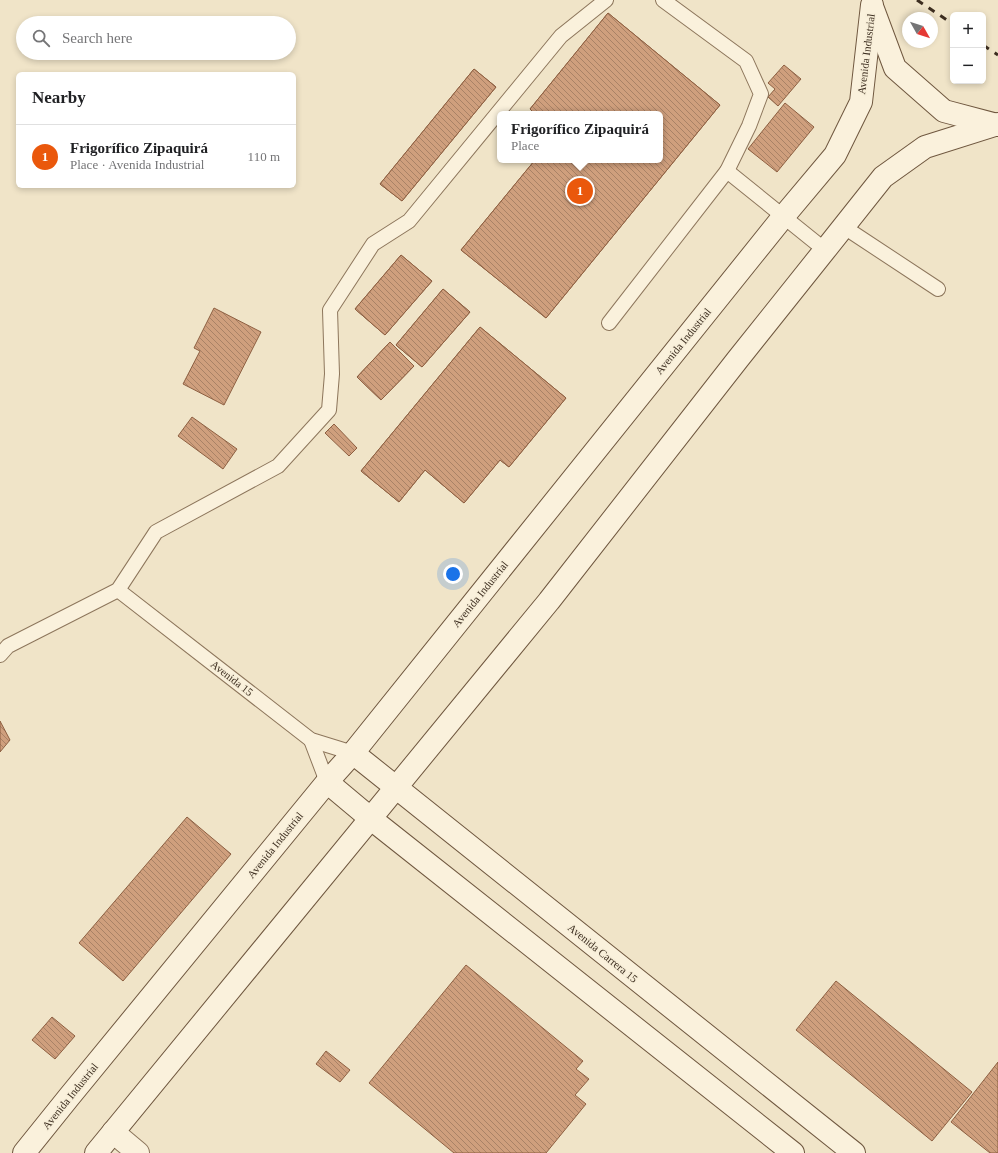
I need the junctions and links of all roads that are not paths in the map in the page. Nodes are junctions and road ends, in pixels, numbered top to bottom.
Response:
1 (606, 0) edge
2 (663, 0) edge
3 (872, 3) edge
4 (499, 111) edge
5 (497, 114) edge
6 (998, 125) edge
7 (727, 171) junction
8 (783, 217) junction
9 (844, 227) junction
10 (825, 250) junction
11 (938, 290) dead end
12 (608, 323) dead end
13 (118, 590) junction
14 (0, 655) edge
15 (311, 740) junction
16 (353, 752) junction
17 (327, 782) junction
18 (396, 787) junction
19 (370, 818) junction
20 (113, 1132) junction
21 (24, 1153) edge
22 (96, 1153) edge
23 (138, 1153) edge
24 (793, 1153) edge
25 (854, 1153) edge

1 - 4 lane
2 - 7 lane
3 - 6 main road
3 - 8 main road, Avenida Industrial
5 - 13 lane
6 - 9 main road
7 - 8 lane
7 - 12 lane
8 - 10 lane
8 - 16 main road, Avenida Industrial
9 - 10 main road
9 - 11 lane
10 - 18 main road
13 - 14 lane
13 - 15 lane, Avenida 15
15 - 16 lane, Avenida 15
15 - 17 lane
16 - 17 main road, Avenida Industrial
16 - 18 main road, Avenida Carrera 15
17 - 19 main road
17 - 21 main road, Avenida Industrial
18 - 19 main road
18 - 25 main road, Avenida Carrera 15
19 - 20 main road
19 - 24 main road
20 - 22 main road
20 - 23 main road

